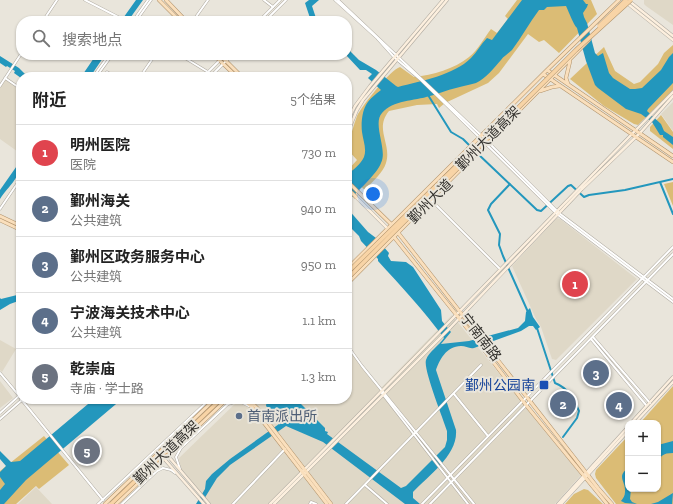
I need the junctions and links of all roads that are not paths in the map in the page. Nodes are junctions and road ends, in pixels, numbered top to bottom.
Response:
1 (57, 0) edge
2 (85, 0) edge
3 (148, 0) edge
4 (151, 0) edge
5 (159, 0) edge
6 (166, 0) edge
7 (208, 0) edge
8 (264, 0) edge
9 (280, 0) edge
10 (286, 0) edge
11 (335, 0) edge
12 (338, 0) edge
13 (443, 0) edge
14 (447, 0) edge
15 (619, 0) edge
16 (622, 0) edge
17 (629, 1) edge
18 (273, 7) junction
19 (46, 16) edge
20 (116, 16) edge
21 (137, 16) edge
22 (140, 16) edge
23 (175, 16) edge
24 (181, 16) edge
25 (197, 16) edge
26 (264, 16) edge
27 (271, 16) edge
28 (673, 36) edge
29 (673, 40) edge
30 (397, 57) junction
31 (571, 59) junction
32 (17, 60) edge
33 (105, 60) edge
34 (108, 60) edge
35 (152, 60) edge
36 (188, 60) edge
37 (219, 60) edge
38 (224, 60) edge
39 (228, 60) edge
40 (225, 63) junction
41 (547, 70) junction
42 (97, 72) edge
43 (100, 72) edge
44 (143, 72) edge
45 (208, 72) joint
46 (215, 72) edge
47 (233, 72) edge
48 (236, 72) edge
49 (383, 72) junction
50 (543, 74) junction
51 (555, 75) junction
52 (6, 78) junction
53 (550, 79) junction
54 (568, 84) junction
55 (16, 85) edge
56 (0, 86) edge
57 (560, 86) junction
58 (538, 92) junction
59 (673, 92) edge
60 (673, 96) edge
61 (352, 112) edge
62 (352, 122) edge
63 (638, 132) junction
64 (480, 136) junction
65 (634, 136) junction
66 (487, 144) junction
67 (673, 156) edge
68 (673, 162) edge
69 (16, 185) edge
70 (352, 186) edge
71 (352, 193) edge
72 (356, 197) joint
73 (431, 200) junction
74 (0, 209) edge
75 (557, 213) junction
76 (0, 216) edge
77 (0, 220) edge
78 (16, 224) edge
79 (392, 225) junction
80 (16, 228) edge
81 (388, 230) junction
82 (398, 233) junction
83 (394, 237) junction
84 (673, 247) edge
85 (673, 254) edge
86 (352, 265) edge
87 (352, 268) edge
88 (500, 269) junction
89 (352, 274) edge
90 (642, 277) junction
91 (352, 279) edge
92 (647, 281) junction
93 (673, 298) edge
94 (673, 302) edge
95 (460, 311) junction
96 (463, 314) junction
97 (456, 315) junction
98 (459, 319) junction
99 (593, 337) junction
100 (591, 339) junction
101 (352, 352) edge
102 (481, 365) dead end
103 (0, 373) edge
104 (673, 377) edge
105 (673, 382) edge
106 (16, 392) edge
107 (382, 392) junction
108 (454, 393) junction
109 (527, 396) junction
110 (523, 400) junction
111 (531, 400) junction
112 (16, 402) edge
113 (16, 403) edge
114 (650, 403) junction
115 (26, 404) edge
116 (205, 404) edge
117 (211, 404) edge
118 (211, 404) edge
119 (215, 404) edge
120 (222, 404) edge
121 (228, 404) edge
122 (246, 404) edge
123 (249, 404) edge
124 (253, 404) edge
125 (526, 405) junction
126 (646, 405) junction
127 (251, 406) junction
128 (0, 413) edge
129 (0, 419) edge
130 (634, 420) edge
131 (638, 420) edge
132 (625, 430) edge
133 (416, 432) junction
134 (625, 434) edge
135 (414, 435) junction
136 (488, 436) junction
137 (285, 449) junction
138 (163, 450) junction
139 (159, 453) junction
140 (167, 455) junction
141 (163, 458) junction
142 (180, 470) junction
143 (304, 472) junction
144 (178, 475) junction
145 (450, 475) junction
146 (586, 475) junction
147 (447, 478) junction
148 (454, 480) junction
149 (451, 483) junction
150 (365, 485) junction
151 (103, 500) junction
152 (607, 502) edge
153 (422, 503) edge
154 (98, 504) edge
155 (107, 504) edge
156 (116, 504) edge
157 (122, 504) edge
158 (204, 504) edge
159 (208, 504) edge
160 (233, 504) edge
161 (270, 504) edge
162 (274, 504) edge
163 (310, 504) edge
164 (316, 504) edge
165 (327, 504) edge
166 (332, 504) edge
167 (346, 504) edge
168 (387, 504) edge
169 (430, 504) edge
170 (467, 504) edge
171 (474, 504) edge
172 (559, 504) edge
173 (612, 504) edge

1 - 19 street
2 - 20 street
3 - 21 street
4 - 22 street
5 - 23 main road
6 - 24 main road
7 - 25 street
8 - 18 street
9 - 18 street
10 - 27 street
11 - 30 street
12 - 30 street
13 - 30 main road
14 - 30 main road
15 - 41 main road, 鄞州大道
16 - 17 main road
17 - 28 main road
17 - 29 main road
17 - 31 main road, 鄞州大道, bridge
17 - 87 highway, 鄞州大道高架, bridge
17 - 89 highway, 鄞州大道高架, bridge
18 - 26 street
30 - 49 main road
30 - 64 street
30 - 64 street
31 - 51 main road, 鄞州大道
31 - 54 main road
32 - 52 street
33 - 42 street
34 - 43 street
35 - 44 street
36 - 45 street
37 - 45 street
38 - 40 main road
39 - 40 street
40 - 46 street
40 - 47 main road
40 - 48 main road
41 - 50 main road, 鄞州大道
41 - 51 main road
49 - 61 main road
49 - 62 main road
50 - 53 main road
50 - 64 main road, 鄞州大道
51 - 53 main road, 鄞州大道
51 - 54 main road
52 - 55 street
52 - 56 street
53 - 57 main road
53 - 58 main road, 鄞州大道
54 - 63 main road
57 - 58 main road
57 - 65 main road
58 - 66 main road, 鄞州大道
59 - 63 main road
60 - 63 main road
63 - 65 main road
63 - 67 main road
64 - 66 street
64 - 79 main road, 鄞州大道
65 - 68 main road
65 - 75 main road
66 - 73 main road, 鄞州大道
66 - 75 street
66 - 75 street
69 - 74 street
70 - 79 main road, 宁南南路
71 - 72 main road, 宁南南路
72 - 81 main road, 宁南南路
73 - 82 main road, 鄞州大道
73 - 88 street
75 - 88 main road
75 - 90 street
75 - 96 main road
76 - 78 main road
77 - 80 main road
79 - 81 main road, 鄞州大道
79 - 82 main road, 宁南南路
81 - 83 main road, 宁南南路
81 - 86 main road, 鄞州大道, bridge
82 - 83 main road, 鄞州大道
82 - 95 main road, 宁南南路
83 - 91 main road, 鄞州大道
83 - 97 main road, 宁南南路
84 - 90 street
85 - 92 street
88 - 95 main road
90 - 92 street
90 - 109 street
92 - 93 street
92 - 94 street
92 - 99 street
95 - 96 main road, 宁南南路
95 - 97 main road
96 - 98 main road
96 - 109 main road, 宁南南路
97 - 98 main road, 宁南南路
97 - 107 main road
98 - 107 main road
98 - 110 main road, 宁南南路
99 - 100 street
99 - 114 street
100 - 111 street
100 - 126 street
101 - 107 street
102 - 108 street
103 - 106 street
104 - 114 main road
105 - 131 main road
107 - 133 street
107 - 135 street
107 - 143 main road
108 - 133 street
108 - 136 street
109 - 110 street
109 - 111 main road, 宁南南路
110 - 125 main road, 宁南南路
110 - 136 street
111 - 125 street
111 - 146 main road, 宁南南路
112 - 128 street
113 - 129 street
114 - 126 main road
115 - 151 street
116 - 151 street
117 - 138 main road
118 - 155 highway, 鄞州大道高架, bridge
119 - 155 highway, 鄞州大道高架, bridge
120 - 140 main road
121 - 142 street
122 - 127 street
123 - 127 main road
124 - 143 main road
125 - 146 main road, 宁南南路
125 - 148 street
126 - 130 main road
127 - 137 main road
132 - 146 main road
133 - 135 street
133 - 145 street
134 - 146 main road
135 - 147 street
135 - 150 street
136 - 145 street
137 - 143 main road
137 - 160 street
138 - 139 main road
138 - 140 main road
139 - 141 main road
139 - 155 main road
140 - 141 main road
140 - 142 main road
141 - 144 main road
141 - 156 main road
142 - 159 main road
143 - 161 main road
143 - 162 main road
143 - 165 main road
143 - 166 main road
144 - 157 street
144 - 158 main road
145 - 147 street
145 - 148 street
146 - 152 main road, 宁南南路
146 - 152 main road, 宁南南路
146 - 172 main road
146 - 172 main road
147 - 149 street
147 - 153 street
148 - 149 street
148 - 171 street
149 - 169 street
149 - 170 street
150 - 167 street
150 - 168 street
151 - 154 street
151 - 155 street
152 - 173 main road
163 - 164 street

